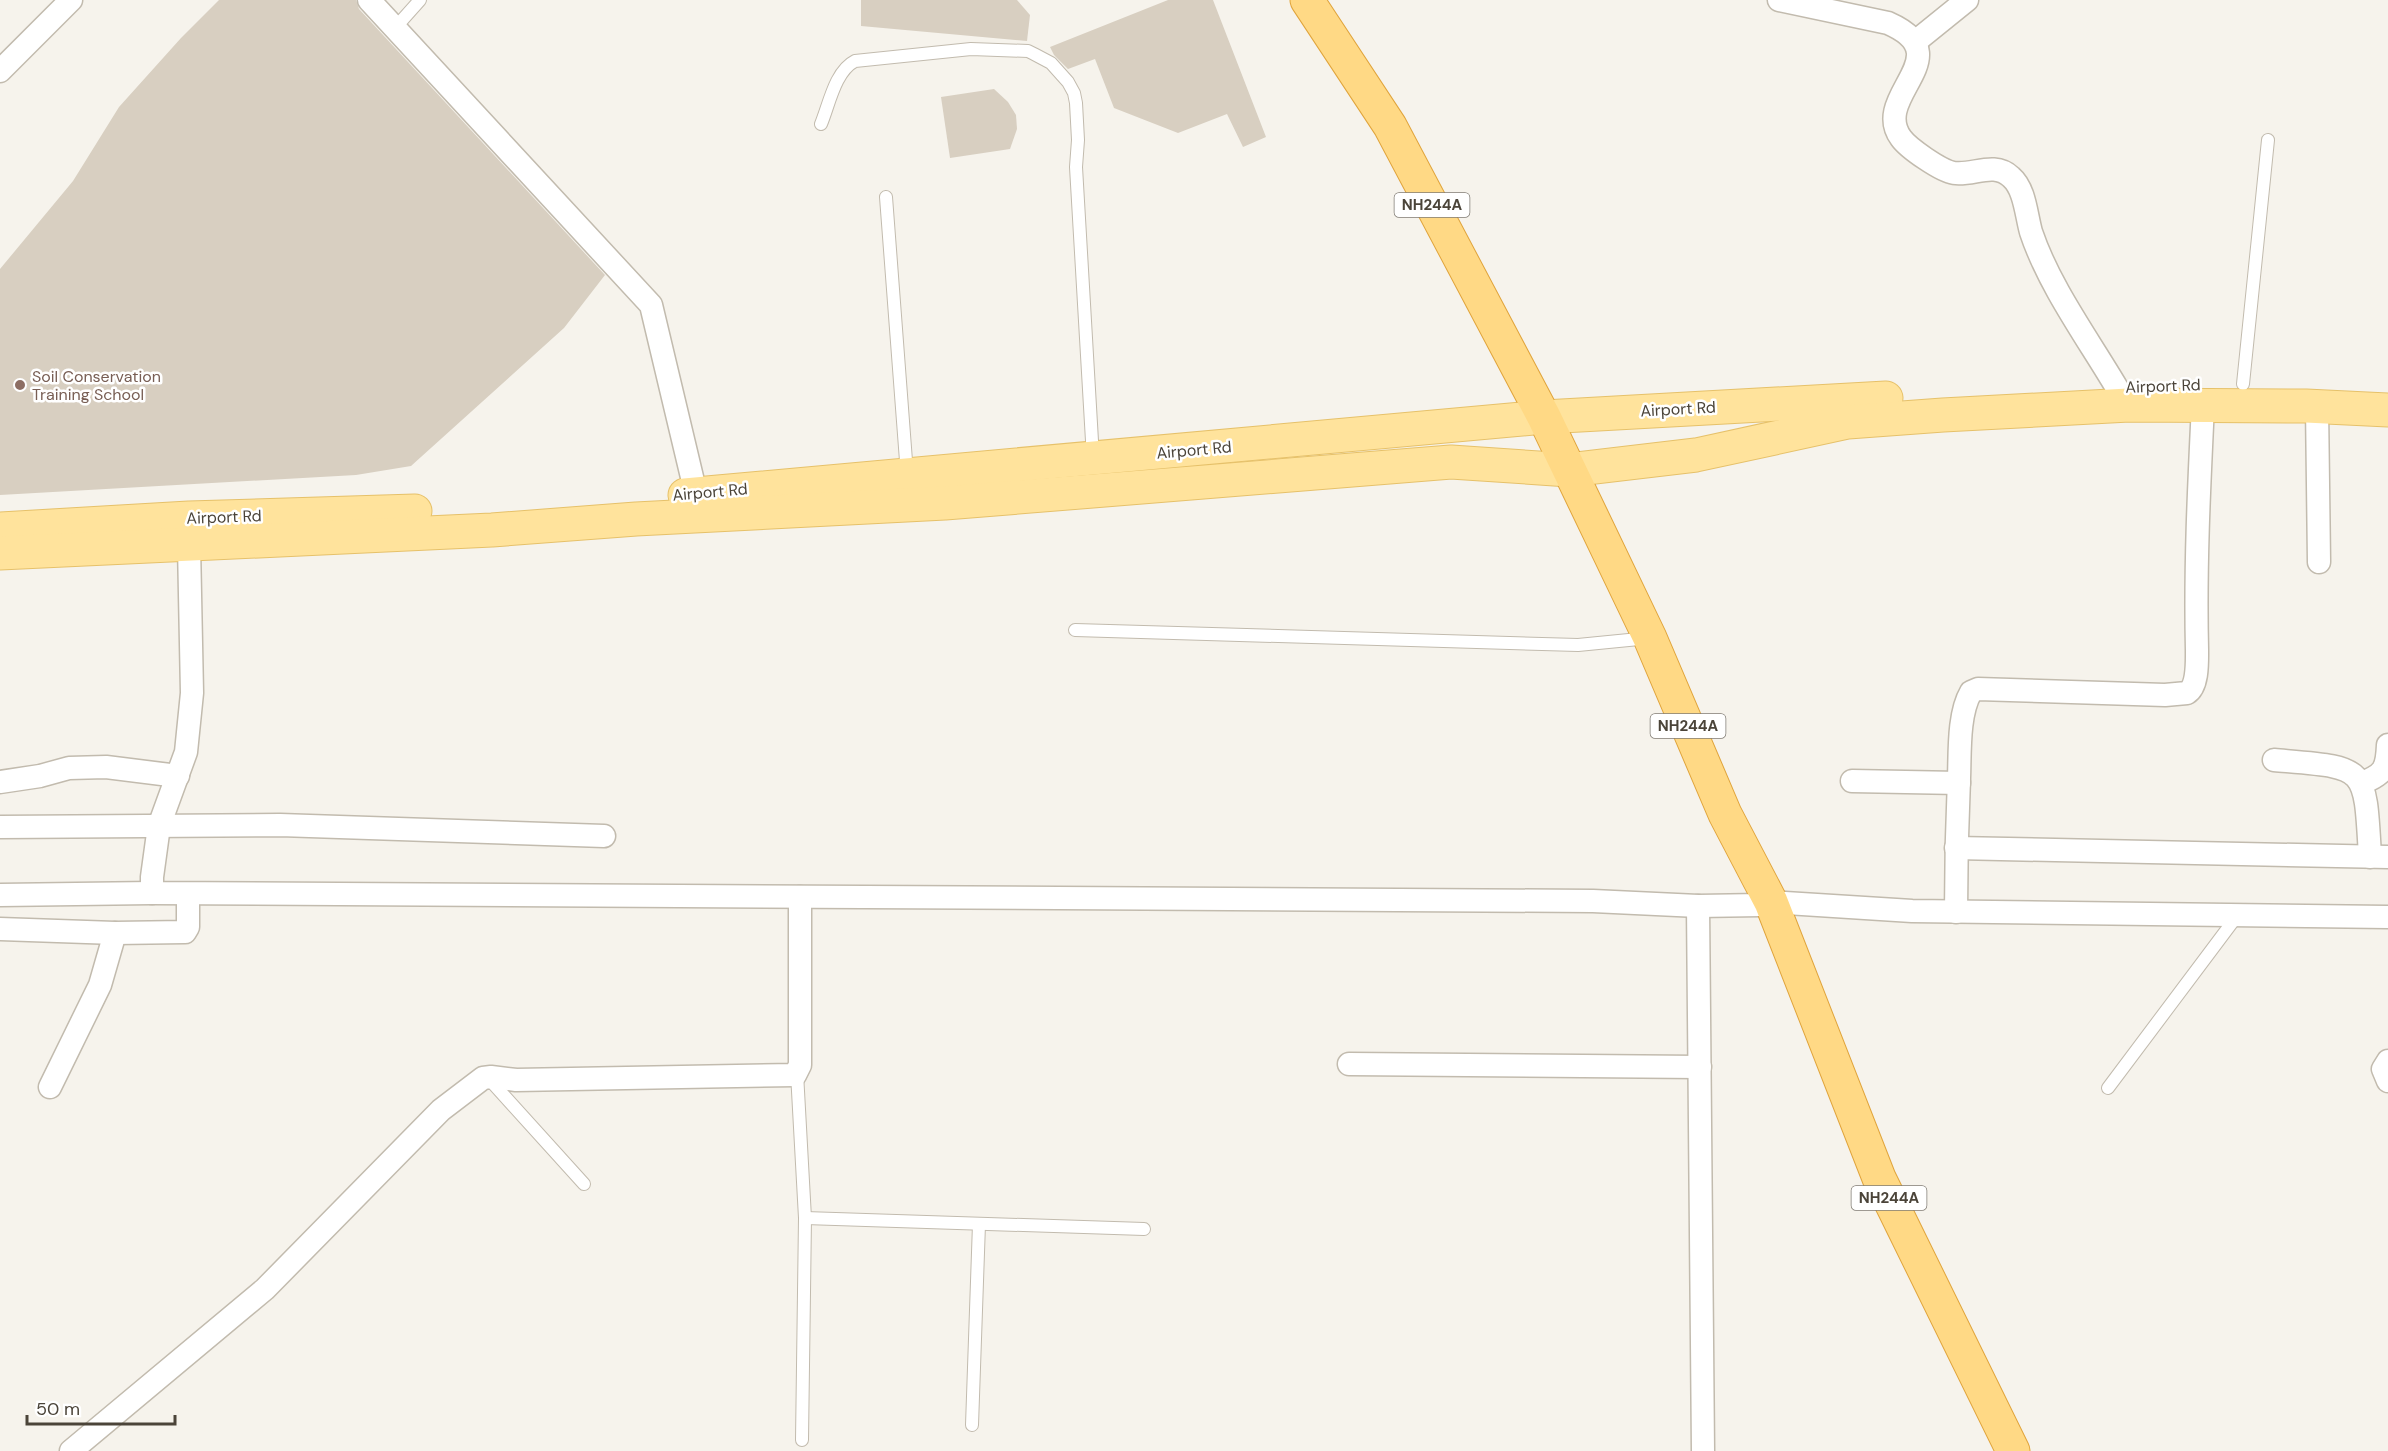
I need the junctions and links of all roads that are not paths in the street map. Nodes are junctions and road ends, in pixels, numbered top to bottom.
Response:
1 (71, 0) edge
2 (369, 0) edge
3 (420, 0) edge
4 (1307, 0) edge
5 (1779, 0) edge
6 (1967, 0) edge
7 (395, 28) junction
8 (1916, 42) junction
9 (0, 70) edge
10 (821, 124) dead end
11 (2268, 140) dead end
12 (886, 197) dead end
13 (2244, 384) junction
14 (2117, 388) junction
15 (2388, 389) edge
16 (2203, 405) junction
17 (2317, 406) junction
18 (2388, 410) edge
19 (1544, 417) junction
20 (1093, 459) junction
21 (1569, 470) junction
22 (907, 476) junction
23 (696, 494) junction
24 (0, 530) edge
25 (189, 545) junction
26 (0, 553) edge
27 (2319, 562) dead end
28 (1075, 630) dead end
29 (1650, 638) junction
30 (2388, 745) edge
31 (2274, 760) dead end
32 (178, 776) junction
33 (1852, 781) dead end
34 (0, 782) edge
35 (1959, 783) junction
36 (2362, 783) junction
37 (0, 827) edge
38 (158, 835) junction
39 (604, 836) dead end
40 (1956, 848) junction
41 (2379, 857) edge
42 (152, 885) junction
43 (188, 894) junction
44 (0, 895) edge
45 (800, 897) junction
46 (1771, 902) junction
47 (1698, 906) junction
48 (1956, 912) junction
49 (2237, 916) junction
50 (2388, 917) edge
51 (0, 929) edge
52 (115, 933) junction
53 (2388, 1061) edge
54 (1349, 1064) dead end
55 (1700, 1068) junction
56 (797, 1073) junction
57 (488, 1078) junction
58 (2388, 1081) edge
59 (50, 1087) dead end
60 (2109, 1088) dead end
61 (584, 1184) dead end
62 (805, 1218) junction
63 (979, 1224) junction
64 (1144, 1229) dead end
65 (972, 1425) dead end
66 (802, 1440) dead end
67 (71, 1451) edge
68 (1703, 1451) edge
69 (2013, 1451) edge

1 - 9 street
2 - 7 street
3 - 7 lane
4 - 19 highway, NH244A
5 - 8 street
6 - 8 street
7 - 23 street
8 - 14 street
10 - 20 lane
11 - 13 lane
12 - 22 lane
13 - 14 main road, Airport Rd
13 - 15 main road, Airport Rd
14 - 19 main road, Airport Rd
16 - 17 main road
16 - 21 main road
16 - 35 street
17 - 18 main road
17 - 27 street
19 - 20 main road, Airport Rd
19 - 21 highway, NH244A
20 - 22 main road, Airport Rd
21 - 25 main road
21 - 29 highway, NH244A
22 - 23 main road, Airport Rd
23 - 24 main road, Airport Rd
25 - 26 main road
25 - 32 street
28 - 29 lane
29 - 46 highway, NH244A
30 - 36 street
31 - 36 street
32 - 34 street
32 - 38 street
33 - 35 street
35 - 40 street
36 - 41 street
37 - 38 street
38 - 39 street
38 - 42 street
40 - 41 street
40 - 48 street
42 - 43 street
42 - 44 street
43 - 45 street
43 - 52 street
45 - 47 street
45 - 56 street
46 - 47 street
46 - 48 street
46 - 69 highway, NH244A
47 - 55 street
48 - 49 street
49 - 50 street
49 - 60 lane
51 - 52 street
52 - 59 street
53 - 58 street
54 - 55 street
55 - 68 street
56 - 57 street
56 - 62 lane
57 - 61 lane
57 - 67 street
62 - 63 lane
62 - 66 lane
63 - 64 lane
63 - 65 lane

